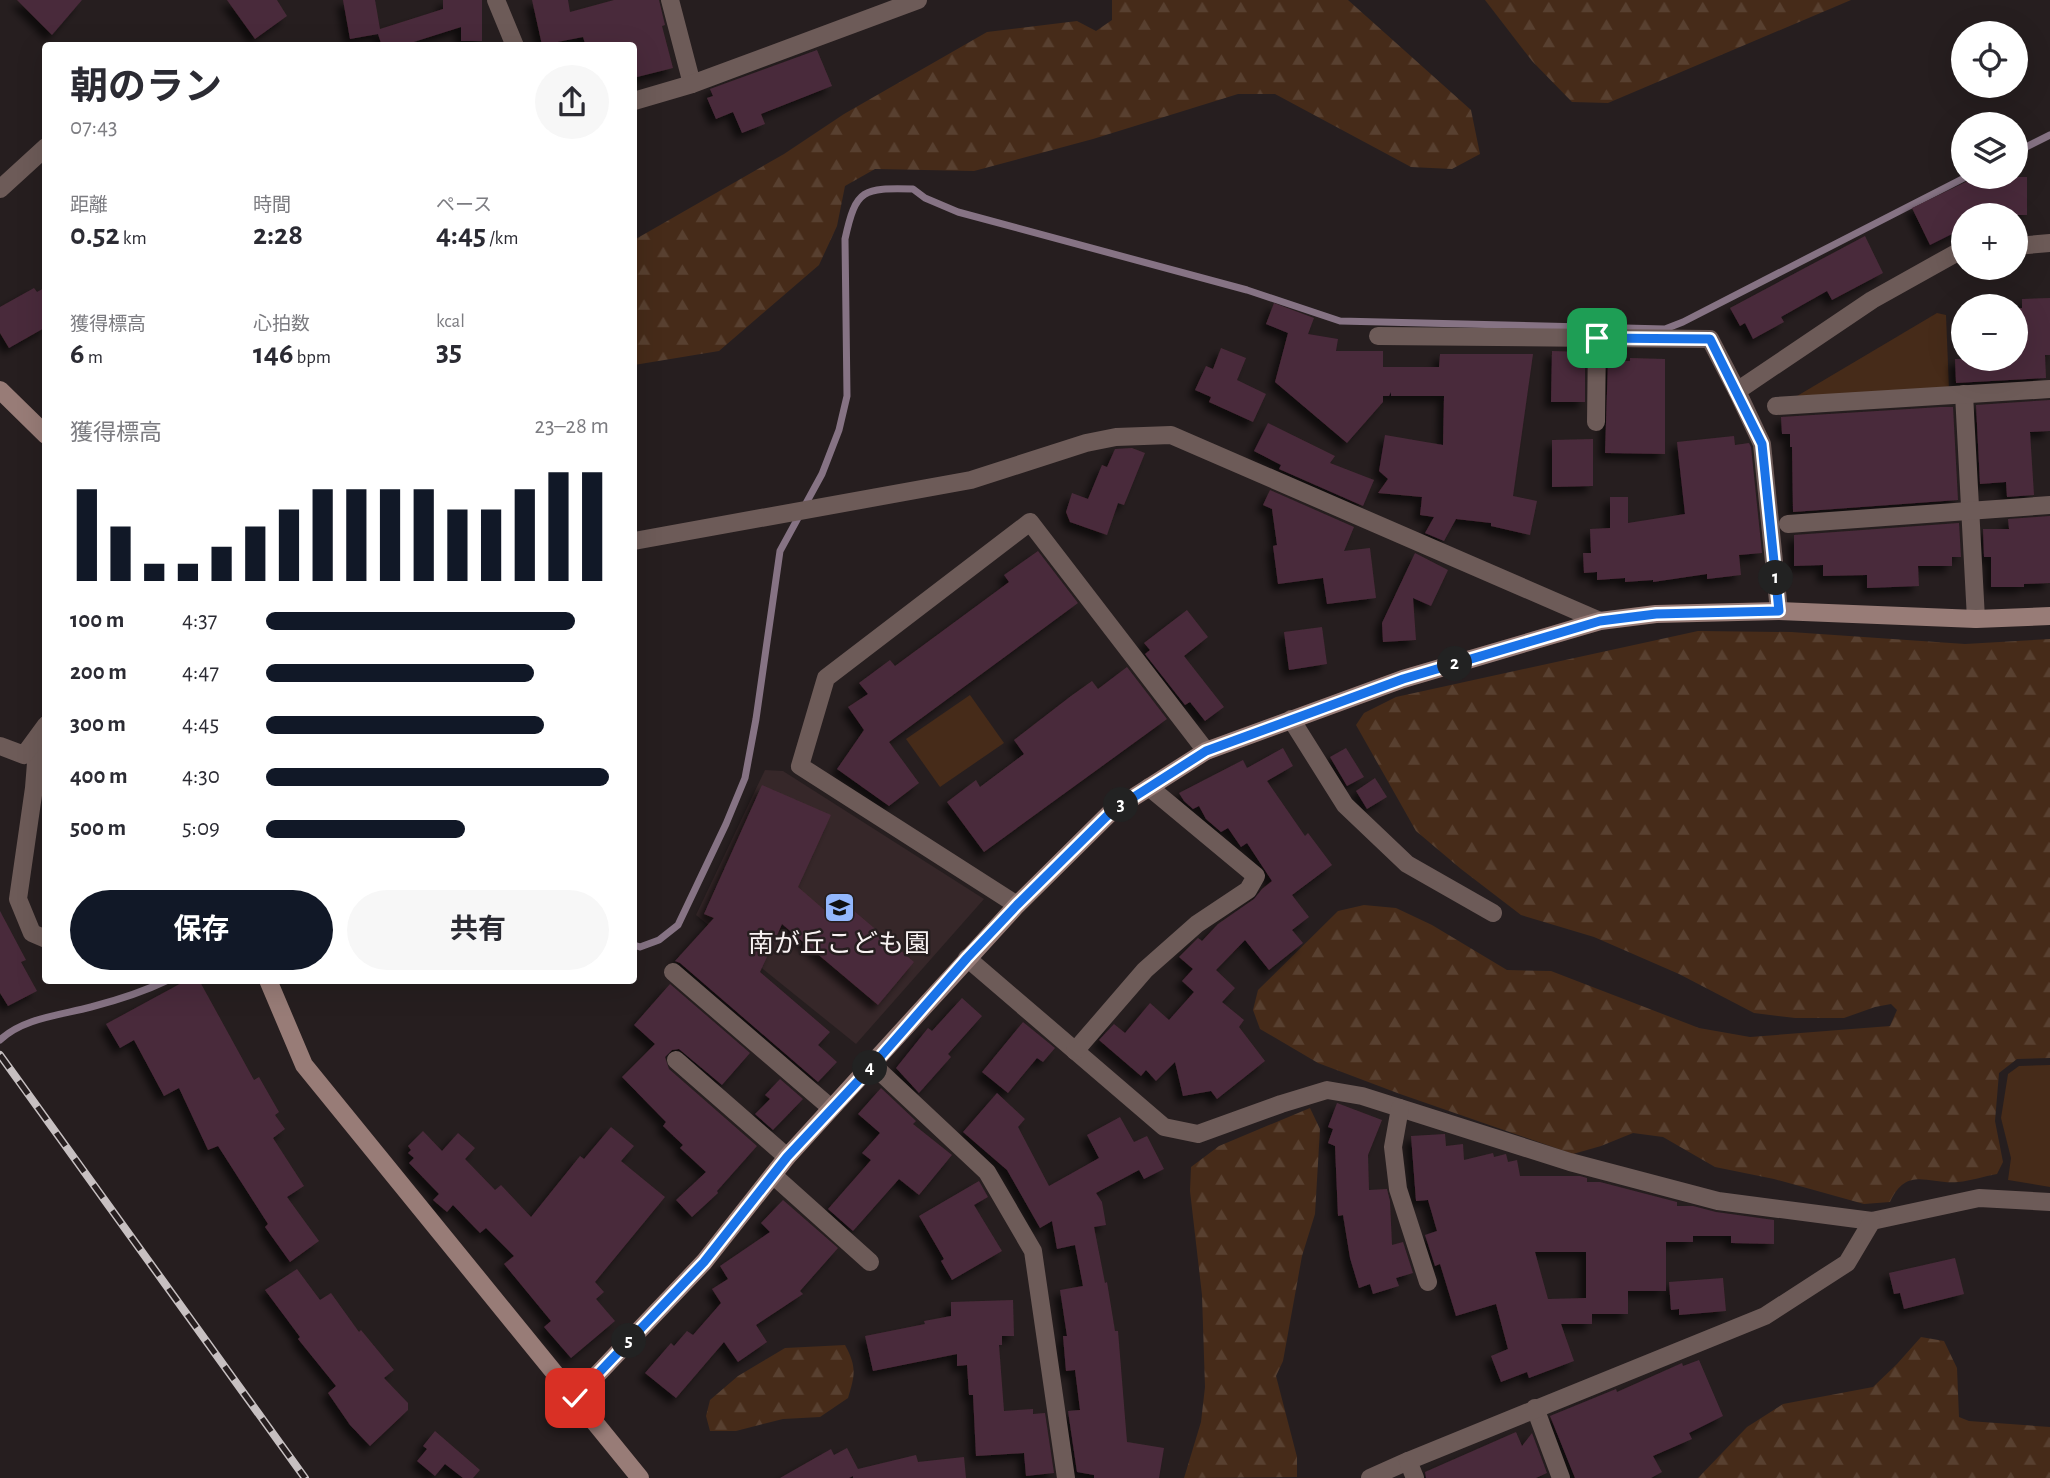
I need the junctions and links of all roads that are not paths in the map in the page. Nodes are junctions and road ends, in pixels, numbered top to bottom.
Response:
1 (496, 0) edge
2 (670, 0) edge
3 (918, 0) edge
4 (512, 42) edge
5 (692, 84) junction
6 (637, 100) edge
7 (42, 151) edge
8 (0, 189) edge
9 (2050, 243) edge
10 (2028, 245) edge
11 (1951, 256) edge
12 (1378, 336) dead end
13 (1597, 338) junction
14 (2050, 389) edge
15 (0, 390) edge
16 (1737, 391) junction
17 (1964, 394) junction
18 (1776, 406) dead end
19 (1596, 422) dead end
20 (42, 431) edge
21 (2050, 505) edge
22 (1970, 511) junction
23 (1788, 524) dead end
24 (637, 540) edge
25 (1779, 611) junction
26 (2050, 616) edge
27 (1976, 619) junction
28 (1600, 621) junction
29 (1291, 719) junction
30 (42, 732) edge
31 (0, 746) edge
32 (1206, 751) junction
33 (1149, 787) junction
34 (1017, 905) junction
35 (1493, 913) dead end
36 (42, 937) edge
37 (967, 958) junction
38 (673, 972) dead end
39 (270, 984) edge
40 (1075, 1051) junction
41 (676, 1060) dead end
42 (873, 1065) junction
43 (831, 1108) junction
44 (1400, 1108) junction
45 (787, 1157) junction
46 (773, 1175) junction
47 (2050, 1202) edge
48 (1872, 1221) junction
49 (870, 1262) dead end
50 (1428, 1282) dead end
51 (575, 1398) junction
52 (1535, 1408) junction
53 (1412, 1470) edge
54 (640, 1478) edge
55 (1066, 1478) edge
56 (1370, 1478) edge
57 (1561, 1478) edge

1 - 4 street
2 - 5 street
3 - 5 street
5 - 6 street
7 - 8 street
9 - 10 street
11 - 16 street
12 - 13 street
13 - 16 street
13 - 19 street
14 - 17 street
15 - 20 street
16 - 25 street
17 - 18 street
17 - 22 street
21 - 22 street
22 - 23 street
22 - 27 street
24 - 28 street
25 - 27 street
25 - 28 street
26 - 27 street
28 - 29 street
29 - 32 street
29 - 35 street
30 - 31 street
30 - 36 street
32 - 33 street
32 - 34 street
33 - 34 street
33 - 40 street
34 - 37 street
37 - 40 street
37 - 42 street
38 - 43 street
39 - 51 street
40 - 44 street
41 - 45 street
42 - 43 street
42 - 55 street
43 - 45 street
44 - 48 street
44 - 50 street
45 - 46 street
46 - 49 street
46 - 51 street
47 - 48 street
48 - 52 street
51 - 54 street
52 - 53 street
52 - 57 street
53 - 56 street

